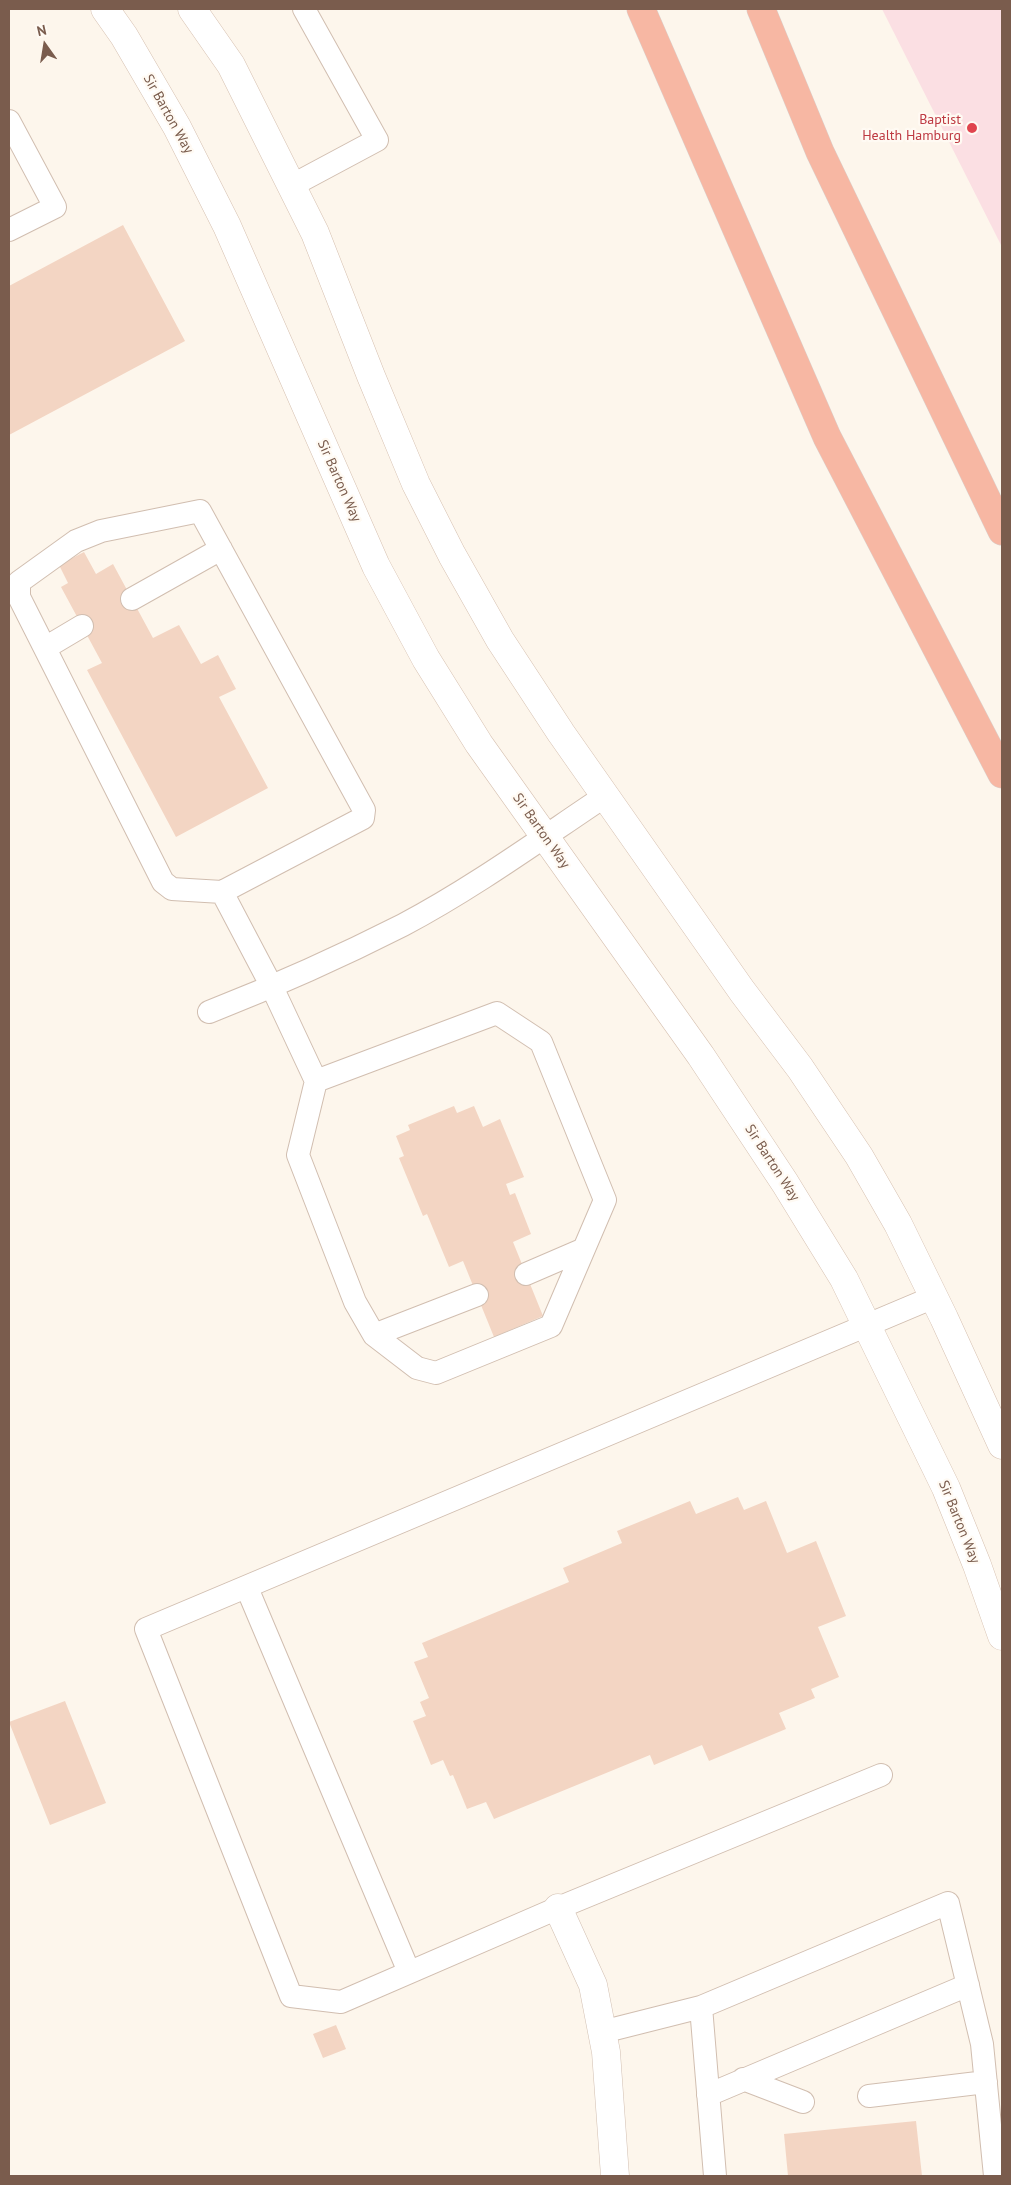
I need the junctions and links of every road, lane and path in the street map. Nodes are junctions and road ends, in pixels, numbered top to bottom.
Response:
1 (105, 9) edge
2 (192, 9) edge
3 (304, 9) edge
4 (641, 9) edge
5 (761, 9) edge
6 (9, 121) edge
7 (291, 186) junction
8 (9, 230) edge
9 (1002, 531) edge
10 (221, 549) junction
11 (132, 599) dead end
12 (82, 626) dead end
13 (45, 648) junction
14 (1002, 774) edge
15 (605, 796) junction
16 (544, 836) junction
17 (222, 892) junction
18 (272, 987) junction
19 (209, 1012) dead end
20 (316, 1081) junction
21 (584, 1249) junction
22 (526, 1274) dead end
23 (477, 1295) dead end
24 (934, 1297) junction
25 (867, 1327) junction
26 (374, 1335) junction
27 (1002, 1445) edge
28 (247, 1588) junction
29 (1002, 1636) edge
30 (880, 1775) dead end
31 (558, 1908) junction
32 (409, 1972) junction
33 (968, 1985) junction
34 (701, 2007) junction
35 (602, 2032) junction
36 (743, 2079) junction
37 (986, 2082) junction
38 (708, 2095) junction
39 (868, 2096) dead end
40 (803, 2102) dead end
41 (615, 2176) edge
42 (715, 2176) edge
43 (995, 2176) edge

1 - 16 main road, Sir Barton Way
2 - 7 main road
3 - 7 lane
4 - 14 highway
5 - 9 highway
6 - 8 lane
7 - 15 main road
10 - 11 lane
10 - 13 lane
10 - 17 lane
12 - 13 lane
13 - 17 lane
15 - 16 lane
15 - 24 main road
16 - 18 lane
16 - 25 main road, Sir Barton Way
17 - 18 lane
18 - 19 lane
18 - 20 lane
20 - 21 lane
20 - 26 lane
21 - 22 lane
21 - 26 lane
23 - 26 lane
24 - 25 lane
24 - 27 main road
25 - 28 lane
25 - 29 main road, Sir Barton Way
28 - 32 lane
28 - 32 lane
30 - 31 lane
31 - 32 lane
31 - 35 main road
33 - 34 lane
33 - 36 lane
33 - 37 lane
34 - 35 lane
34 - 38 lane
35 - 41 main road
36 - 38 lane
36 - 40 lane
37 - 39 lane
37 - 43 lane
38 - 42 lane

